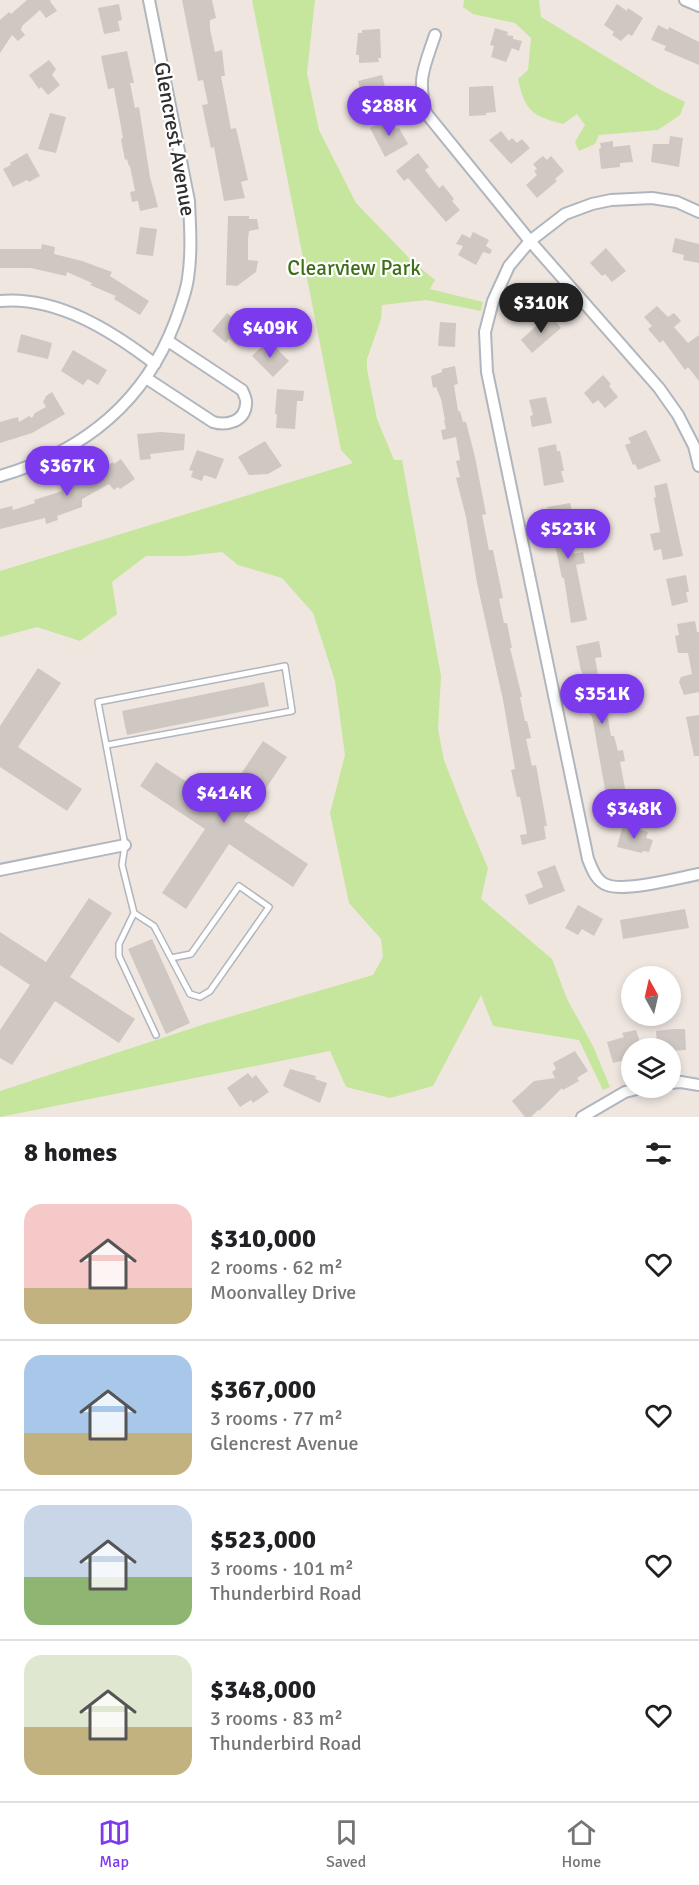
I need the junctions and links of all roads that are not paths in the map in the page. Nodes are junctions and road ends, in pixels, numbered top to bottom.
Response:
1 (149, 0) edge
2 (685, 0) edge
3 (699, 6) edge
4 (435, 34) dead end
5 (699, 212) edge
6 (530, 241) junction
7 (0, 301) edge
8 (168, 341) junction
9 (155, 364) junction
10 (146, 378) junction
11 (699, 466) edge
12 (0, 476) edge
13 (107, 745) junction
14 (125, 845) junction
15 (0, 870) edge
16 (699, 874) edge
17 (134, 913) junction
18 (171, 958) junction
19 (156, 1035) dead end
20 (681, 1084) edge
21 (699, 1085) edge
22 (621, 1095) edge
23 (582, 1117) edge

1 - 8 street, Glencrest Avenue
2 - 3 street
4 - 6 street
5 - 6 street
6 - 11 street
6 - 16 street
7 - 9 street
8 - 9 street, Glencrest Avenue
8 - 10 street
9 - 10 street, Glencrest Avenue
10 - 12 street, Glencrest Avenue
13 - 13 lane
13 - 14 lane
14 - 15 street
14 - 17 lane
17 - 18 lane
17 - 19 lane
18 - 18 lane
20 - 21 street
22 - 23 street

